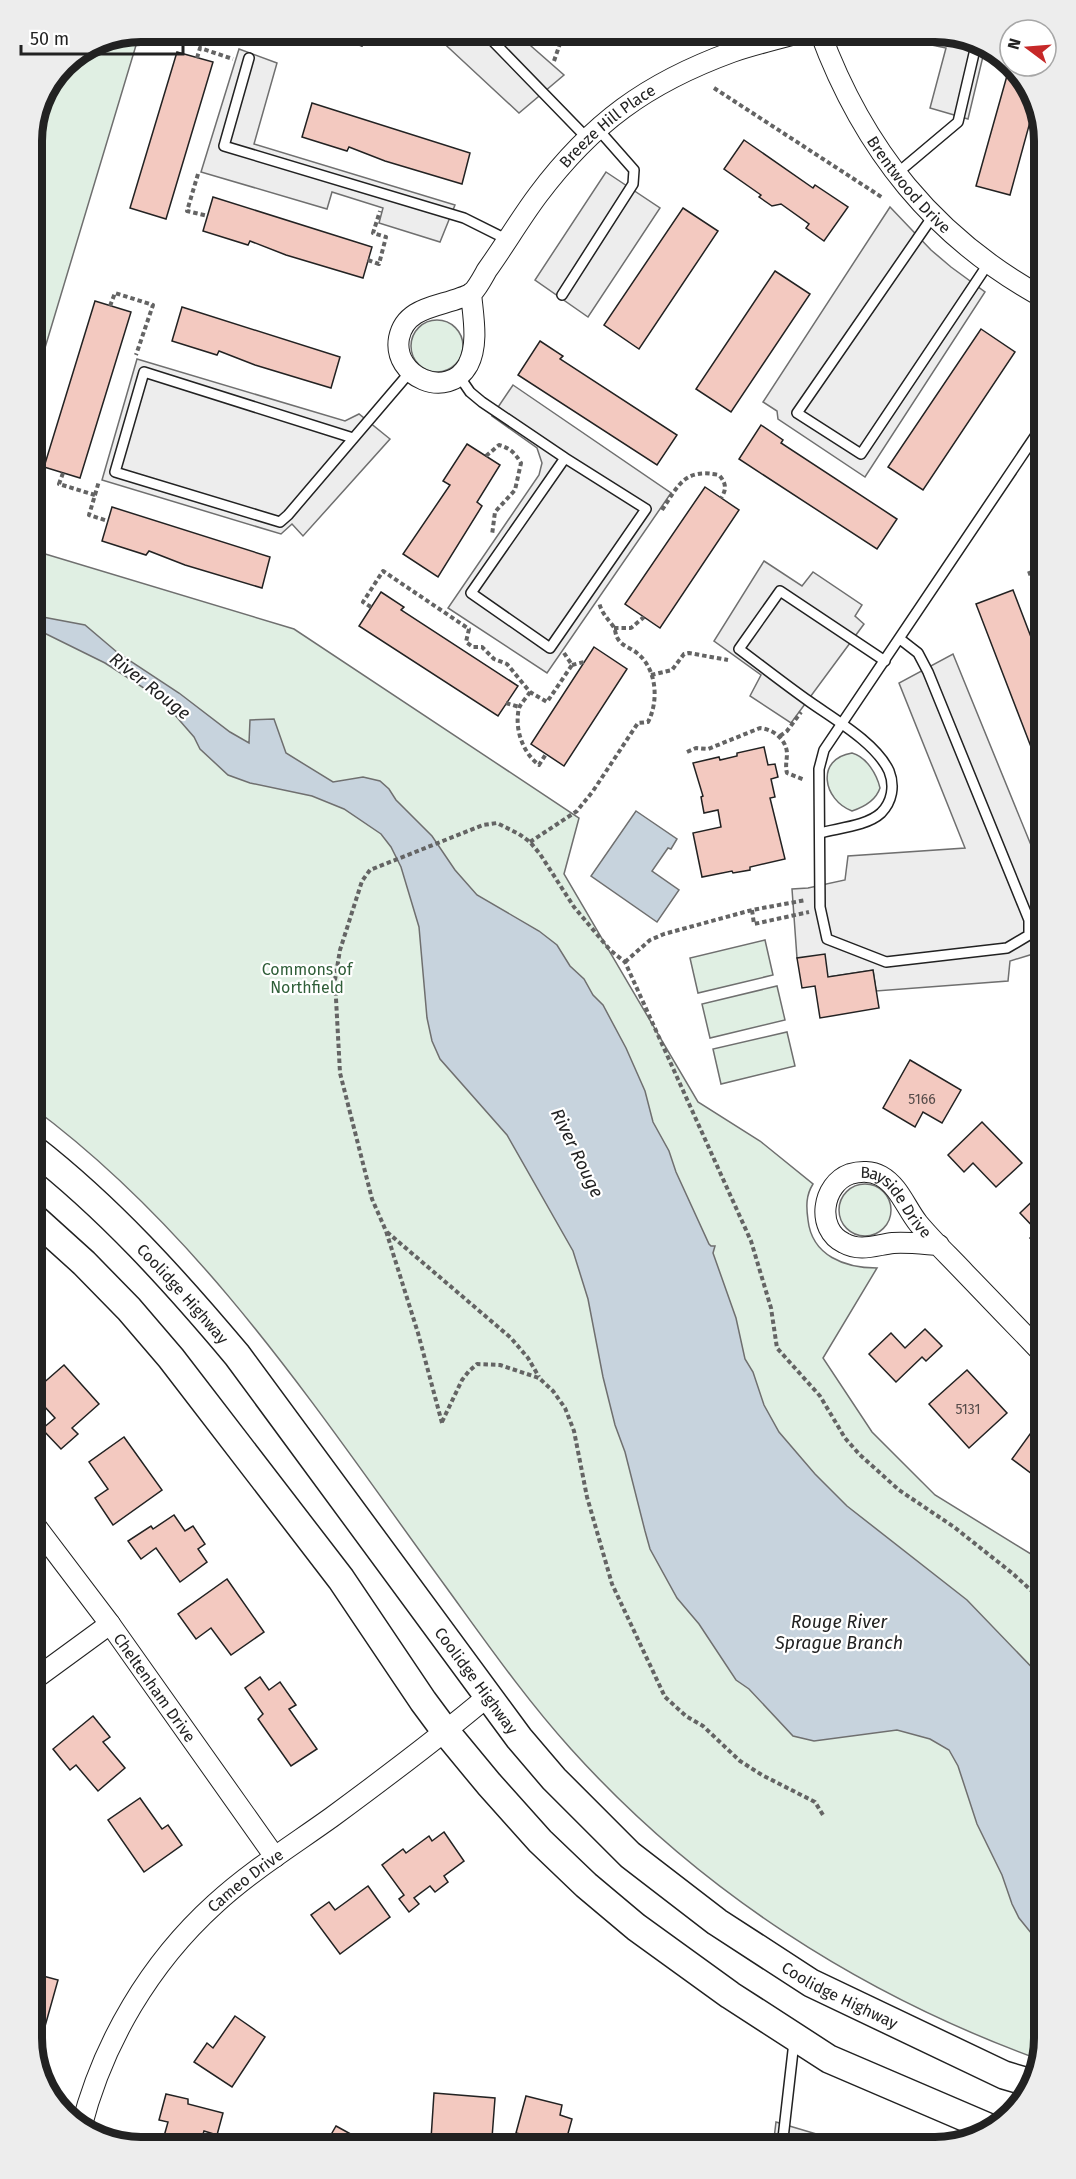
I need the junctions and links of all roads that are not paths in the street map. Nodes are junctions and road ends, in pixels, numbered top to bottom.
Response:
1 (495, 42) edge
2 (768, 42) edge
3 (824, 42) edge
4 (975, 51) edge
5 (249, 58) dead end
6 (592, 133) junction
7 (895, 175) junction
8 (933, 216) junction
9 (508, 240) junction
10 (988, 264) junction
11 (1034, 293) edge
12 (471, 294) junction
13 (562, 295) dead end
14 (410, 372) junction
15 (459, 376) junction
16 (353, 438) junction
17 (1034, 438) edge
18 (565, 458) junction
19 (900, 639) junction
20 (885, 661) junction
21 (842, 724) junction
22 (820, 833) junction
23 (42, 1156) edge
24 (42, 1225) edge
25 (939, 1245) junction
26 (1034, 1345) edge
27 (42, 1534) edge
28 (110, 1624) junction
29 (42, 1674) edge
30 (487, 1697) junction
31 (446, 1732) junction
32 (275, 1857) junction
33 (795, 2037) junction
34 (1024, 2081) edge
35 (80, 2116) edge
36 (982, 2125) edge
37 (783, 2137) edge

1 - 6 lane
2 - 6 street, Breeze Hill Place
3 - 7 street, Brentwood Drive
4 - 7 lane
5 - 9 lane
6 - 9 street, Breeze Hill Place
6 - 13 lane
7 - 8 street, Brentwood Drive
8 - 10 street, Brentwood Drive
8 - 10 lane
9 - 12 street, Breeze Hill Place
10 - 11 street, Brentwood Drive
12 - 14 street
12 - 15 street
14 - 15 street
14 - 16 lane
15 - 18 lane
16 - 16 lane
17 - 19 lane
18 - 18 lane
19 - 20 lane
19 - 22 lane
20 - 21 lane
20 - 21 lane
21 - 22 lane
21 - 22 lane
23 - 30 main road, Coolidge Highway
24 - 31 main road
25 - 25 street, Bayside Drive
25 - 26 street, Bayside Drive
27 - 28 street, Cheltenham Drive
28 - 29 street
28 - 32 street, Cheltenham Drive
30 - 31 street, Cameo Drive
30 - 34 main road, Coolidge Highway
31 - 32 street, Cameo Drive
31 - 33 main road
32 - 35 street, Cameo Drive
33 - 36 main road
33 - 37 lane

